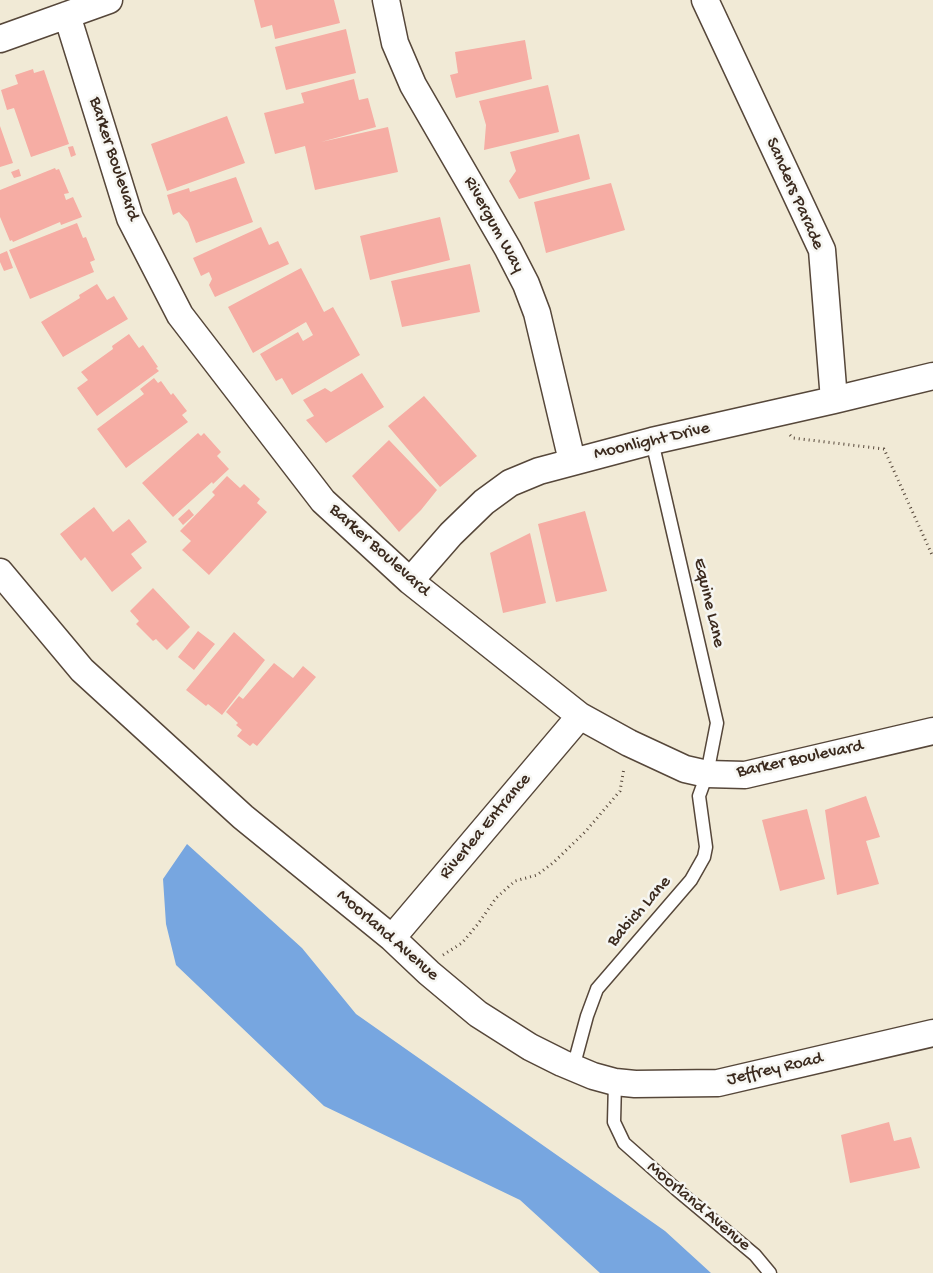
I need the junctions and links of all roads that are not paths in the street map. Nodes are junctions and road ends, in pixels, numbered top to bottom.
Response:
1 (109, 0) edge
2 (386, 0) edge
3 (705, 0) edge
4 (67, 15) junction
5 (0, 39) edge
6 (933, 376) edge
7 (834, 400) junction
8 (652, 441) junction
9 (572, 461) junction
10 (0, 572) edge
11 (410, 581) junction
12 (580, 716) junction
13 (933, 731) edge
14 (707, 774) junction
15 (392, 938) junction
16 (933, 1033) edge
17 (574, 1068) junction
18 (615, 1082) junction
19 (770, 1273) edge

1 - 4 street
2 - 9 street, Rivergum Way
3 - 7 street, Sanders Parade
4 - 5 street
4 - 11 street, Barker Boulevard
6 - 7 street, Moonlight Drive
7 - 8 street, Moonlight Drive
8 - 9 street, Moonlight Drive
8 - 14 lane, Equine Lane
9 - 11 street, Moonlight Drive
10 - 15 street, Moorland Avenue
11 - 12 street, Barker Boulevard
12 - 14 street, Barker Boulevard
12 - 15 street, Riverlea Entrance
13 - 14 street, Barker Boulevard
14 - 17 lane, Babich Lane
15 - 17 street, Moorland Avenue
16 - 18 street, Jeffrey Road
17 - 18 street, Moorland Avenue
18 - 19 lane, Moorland Avenue

